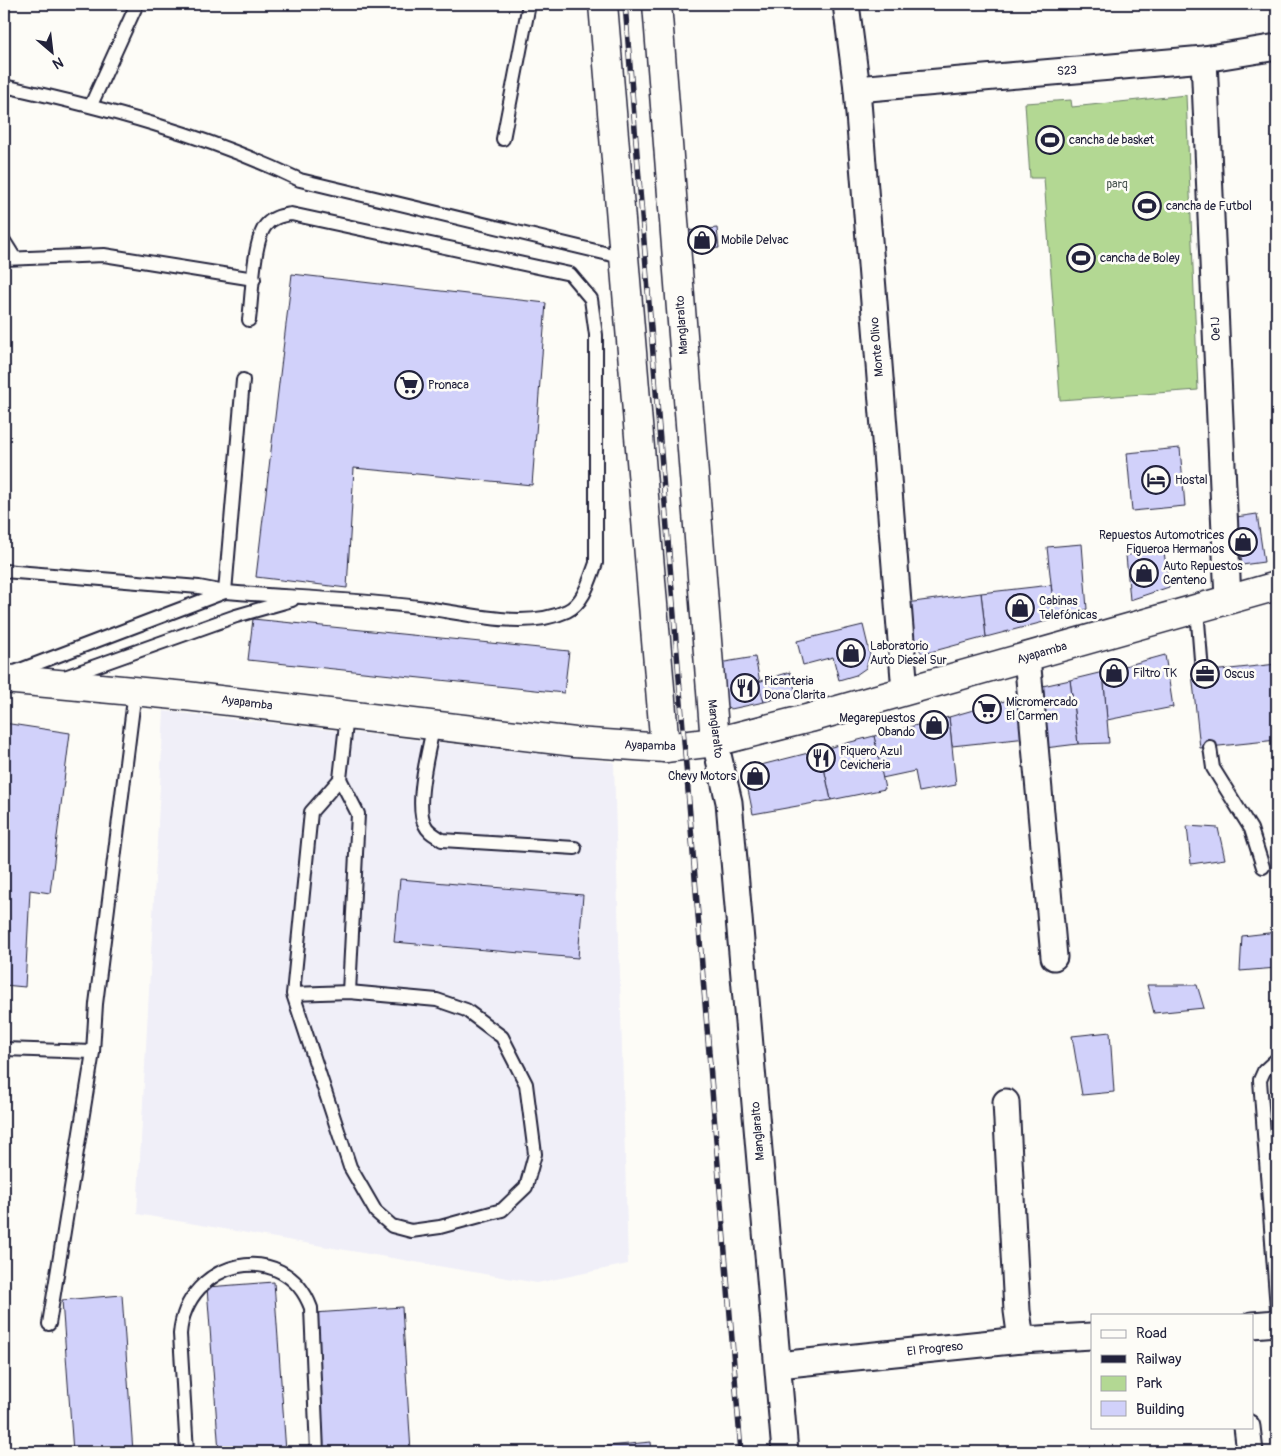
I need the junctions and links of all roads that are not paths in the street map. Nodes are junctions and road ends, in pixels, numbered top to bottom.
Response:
1 (137, 4) edge
2 (529, 4) edge
3 (603, 4) edge
4 (657, 4) edge
5 (846, 4) edge
6 (1277, 47) edge
7 (1204, 59) junction
8 (4, 86) edge
9 (857, 89) junction
10 (91, 105) junction
11 (503, 139) dead end
12 (4, 241) edge
13 (9, 258) edge
14 (625, 258) junction
15 (254, 279) junction
16 (249, 320) dead end
17 (243, 380) dead end
18 (4, 571) edge
19 (1277, 586) edge
20 (224, 592) junction
21 (302, 598) junction
22 (1228, 600) junction
23 (1197, 609) junction
24 (1028, 657) junction
25 (1202, 672) dead end
26 (4, 677) edge
27 (47, 683) junction
28 (135, 691) junction
29 (905, 691) junction
30 (347, 715) junction
31 (434, 725) junction
32 (715, 742) junction
33 (1210, 747) dead end
34 (664, 748) junction
35 (340, 780) junction
36 (576, 848) dead end
37 (1263, 867) dead end
38 (1054, 957) dead end
39 (349, 992) junction
40 (293, 994) junction
41 (4, 1049) edge
42 (92, 1052) junction
43 (1277, 1059) edge
44 (1006, 1102) dead end
45 (1277, 1309) edge
46 (1277, 1323) edge
47 (49, 1324) dead end
48 (1254, 1325) edge
49 (1091, 1336) edge
50 (1021, 1340) junction
51 (778, 1366) junction
52 (1247, 1428) edge
53 (187, 1452) edge
54 (317, 1452) edge
55 (785, 1452) edge
56 (1250, 1452) edge

1 - 10 lane
2 - 11 lane
3 - 14 main road
4 - 32 main road, Manglaralto
5 - 9 street, Monte Olivo
6 - 7 street, S23
7 - 9 street, S23
7 - 22 street, Oe1J
8 - 10 lane
9 - 29 street, Monte Olivo
10 - 14 lane
12 - 13 lane
13 - 15 lane
14 - 34 main road
15 - 16 lane
15 - 21 lane
17 - 20 lane
18 - 20 lane
19 - 22 main road, Ayapamba
20 - 21 lane
20 - 26 lane
21 - 27 lane
22 - 23 main road, Ayapamba
23 - 24 main road, Ayapamba
23 - 25 lane
24 - 29 main road, Ayapamba
24 - 38 street
26 - 27 main road, Ayapamba
27 - 28 main road, Ayapamba
28 - 30 main road, Ayapamba
28 - 42 lane
29 - 32 main road, Ayapamba
30 - 31 main road, Ayapamba
30 - 35 lane
31 - 34 main road, Ayapamba
31 - 36 lane
32 - 34 main road, Ayapamba
32 - 51 street, Manglaralto
33 - 37 lane
35 - 39 lane
35 - 40 lane
39 - 40 lane
39 - 40 lane
41 - 42 lane
42 - 47 lane
43 - 45 lane
44 - 50 street
46 - 48 street
49 - 50 street, El Progreso
50 - 51 street, El Progreso
51 - 55 street, Manglaralto
52 - 56 street
53 - 54 lane

